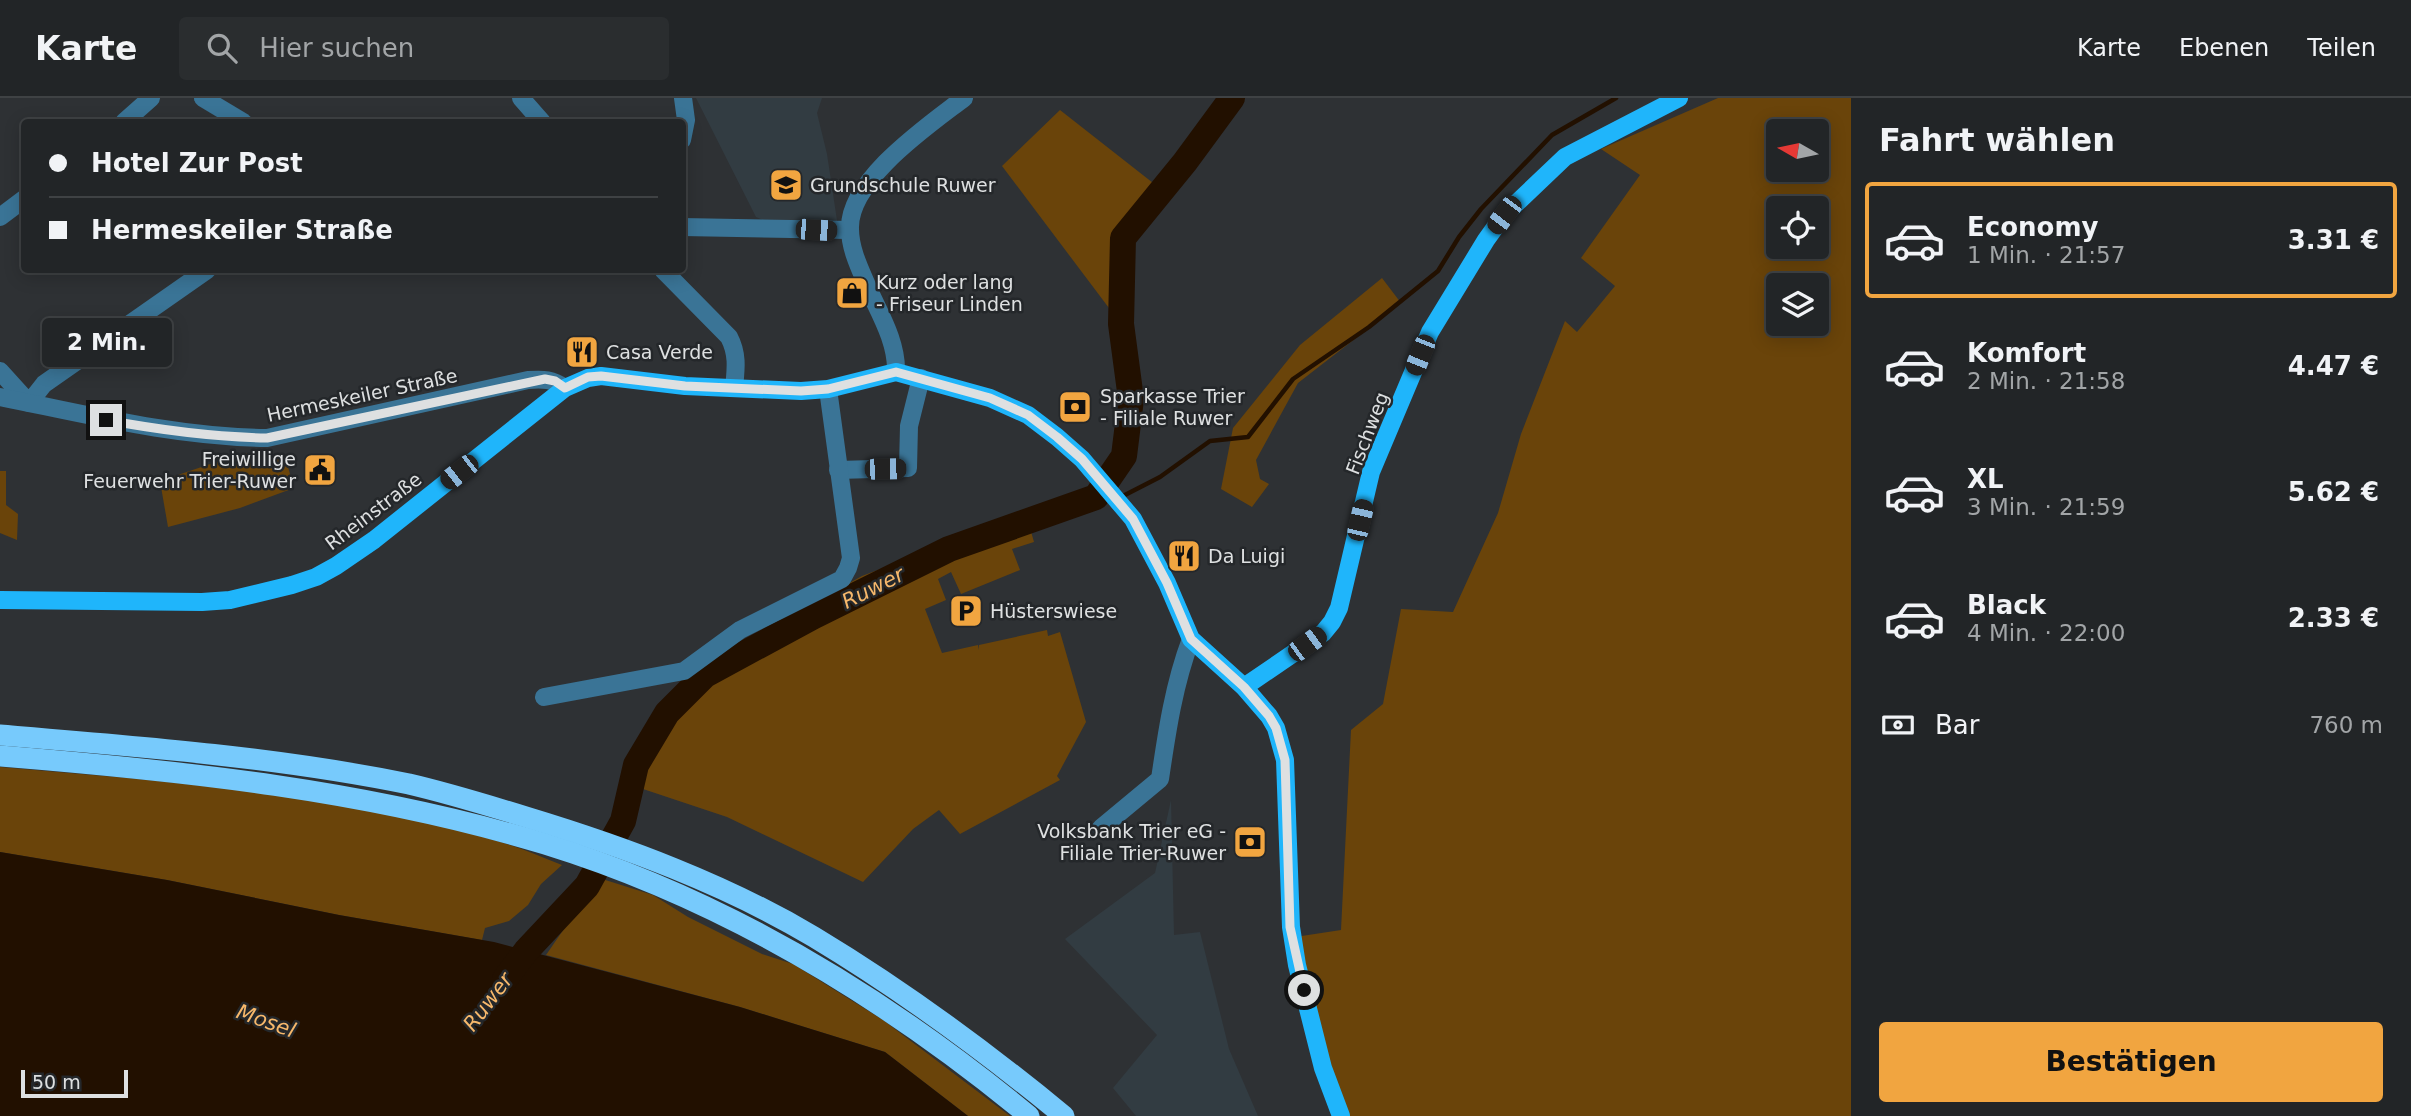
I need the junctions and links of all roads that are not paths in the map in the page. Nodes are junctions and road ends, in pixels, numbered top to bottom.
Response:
1 (150, 98) edge
2 (203, 98) edge
3 (521, 98) edge
4 (683, 98) edge
5 (964, 98) edge
6 (1679, 98) edge
7 (127, 119) edge
8 (238, 119) edge
9 (539, 119) edge
10 (685, 119) edge
11 (21, 201) edge
12 (0, 217) edge
13 (686, 227) edge
14 (850, 230) junction
15 (204, 273) edge
16 (666, 273) edge
17 (0, 371) edge
18 (896, 372) junction
19 (921, 378) junction
20 (565, 388) junction
21 (734, 388) junction
22 (828, 389) junction
23 (0, 397) edge
24 (29, 403) junction
25 (838, 470) junction
26 (0, 600) edge
27 (1191, 639) junction
28 (1244, 687) junction
29 (544, 697) dead end
30 (0, 735) edge
31 (0, 756) edge
32 (1101, 828) dead end
33 (1029, 1116) edge
34 (1064, 1116) edge
35 (1341, 1116) edge

1 - 7 street
2 - 8 street
3 - 9 street
4 - 10 street
5 - 14 street
6 - 28 main road, Fischweg
11 - 12 street
13 - 14 street
14 - 18 street
15 - 24 street
16 - 21 street
17 - 24 street
18 - 19 main road, Rheinstraße
18 - 22 main road, Rheinstraße
19 - 25 street
19 - 27 main road, Rheinstraße
20 - 21 main road, Rheinstraße
20 - 24 street, Hermeskeiler Straße
20 - 26 main road, Rheinstraße
21 - 22 main road, Rheinstraße
22 - 25 street
23 - 24 street, Hermeskeiler Straße
25 - 29 street
27 - 28 main road
27 - 32 street
28 - 35 main road
30 - 34 highway
31 - 33 highway

